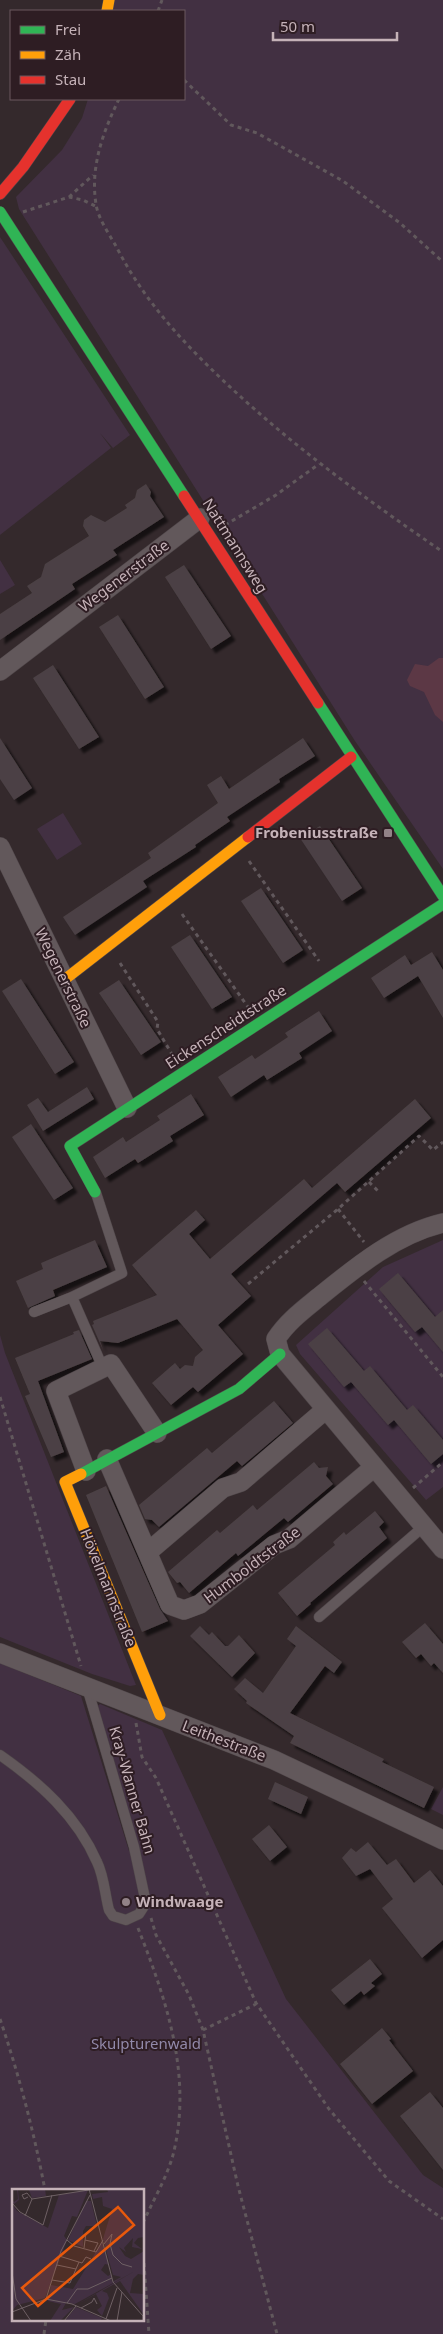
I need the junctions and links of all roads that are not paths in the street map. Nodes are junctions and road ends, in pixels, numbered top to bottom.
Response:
1 (69, 100) edge
2 (0, 194) edge
3 (4, 216) edge
4 (204, 526) junction
5 (0, 670) edge
6 (351, 757) junction
7 (0, 847) edge
8 (443, 896) edge
9 (443, 904) edge
10 (64, 980) junction
11 (128, 1108) junction
12 (95, 1192) joint
13 (443, 1222) edge
14 (72, 1297) junction
15 (34, 1312) dead end
16 (280, 1354) junction
17 (103, 1368) junction
18 (326, 1410) junction
19 (157, 1432) junction
20 (107, 1460) junction
21 (373, 1468) junction
22 (86, 1471) junction
23 (423, 1527) junction
24 (443, 1550) edge
25 (148, 1552) junction
26 (319, 1616) dead end
27 (0, 1653) edge
28 (87, 1686) junction
29 (160, 1715) junction
30 (0, 1755) edge
31 (443, 1840) edge

1 - 2 street
3 - 4 street, Nattmannsweg
4 - 5 street, Wegenerstraße
4 - 6 street, Nattmannsweg
6 - 8 street, Nattmannsweg
6 - 10 street
7 - 10 street, Wegenerstraße
9 - 11 street, Eickenscheidtstraße
10 - 11 street, Wegenerstraße
11 - 12 street, Eickenscheidtstraße
12 - 14 lane
13 - 16 street
14 - 15 lane
14 - 17 lane
16 - 18 street
16 - 19 street, Hövelmannstraße
17 - 19 street
17 - 22 street
18 - 21 street
18 - 25 street
19 - 20 street, Hövelmannstraße
20 - 22 street, Hövelmannstraße
20 - 25 street, Humboldtstraße
21 - 23 street
21 - 25 street, Humboldtstraße
22 - 29 street, Hövelmannstraße
23 - 24 street
23 - 26 lane
27 - 28 street, Leithestraße
28 - 29 street, Leithestraße
28 - 30 lane, Kray-Wanner Bahn
29 - 31 street, Leithestraße

